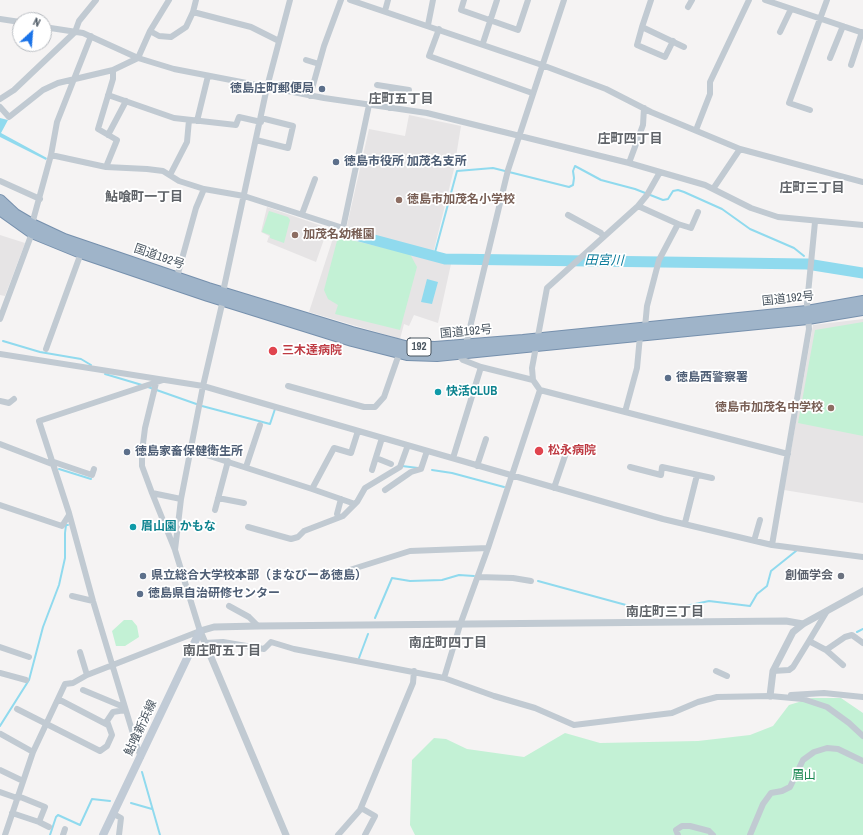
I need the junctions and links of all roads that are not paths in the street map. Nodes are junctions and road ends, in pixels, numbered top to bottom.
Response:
1 (96, 0) edge
2 (169, 0) edge
3 (196, 0) edge
4 (290, 0) edge
5 (341, 0) edge
6 (350, 0) edge
7 (388, 0) edge
8 (433, 0) edge
9 (464, 0) edge
10 (497, 0) edge
11 (528, 0) edge
12 (564, 0) edge
13 (650, 0) edge
14 (692, 0) edge
15 (749, 0) edge
16 (766, 0) edge
17 (788, 0) edge
18 (827, 0) edge
19 (688, 7) dead end
20 (788, 8) junction
21 (385, 11) junction
22 (193, 12) junction
23 (0, 19) edge
24 (820, 19) junction
25 (490, 20) junction
26 (12, 21) edge
27 (428, 25) junction
28 (843, 26) junction
29 (642, 27) junction
30 (52, 28) edge
31 (439, 29) junction
32 (150, 31) junction
33 (75, 32) junction
34 (780, 32) dead end
35 (862, 33) edge
36 (91, 36) junction
37 (279, 41) junction
38 (673, 41) junction
39 (483, 44) junction
40 (684, 47) dead end
41 (138, 58) junction
42 (830, 58) dead end
43 (306, 60) dead end
44 (319, 64) junction
45 (542, 64) junction
46 (851, 65) dead end
47 (113, 70) junction
48 (208, 76) junction
49 (74, 79) junction
50 (377, 85) dead end
51 (267, 87) junction
52 (391, 88) junction
53 (409, 90) dead end
54 (532, 93) junction
55 (108, 95) junction
56 (310, 96) junction
57 (0, 99) edge
58 (126, 101) junction
59 (369, 105) junction
60 (0, 107) edge
61 (390, 108) junction
62 (644, 108) junction
63 (810, 110) dead end
64 (189, 120) junction
65 (261, 120) junction
66 (197, 121) junction
67 (696, 130) junction
68 (108, 135) junction
69 (519, 135) junction
70 (256, 140) junction
71 (740, 149) junction
72 (51, 155) junction
73 (629, 163) junction
74 (106, 167) junction
75 (660, 172) junction
76 (170, 175) junction
77 (0, 180) edge
78 (315, 180) dead end
79 (863, 182) edge
80 (204, 189) junction
81 (714, 189) junction
82 (244, 196) junction
83 (40, 199) junction
84 (0, 200) edge
85 (638, 206) junction
86 (0, 210) edge
87 (698, 212) dead end
88 (302, 214) junction
89 (568, 215) dead end
90 (815, 222) junction
91 (678, 224) junction
92 (863, 225) edge
93 (32, 229) junction
94 (603, 237) junction
95 (81, 253) junction
96 (177, 277) junction
97 (223, 296) junction
98 (863, 301) edge
99 (863, 310) edge
100 (808, 315) junction
101 (0, 319) edge
102 (645, 326) junction
103 (640, 336) junction
104 (538, 342) junction
105 (466, 344) junction
106 (46, 349) dead end
107 (0, 354) edge
108 (399, 354) junction
109 (458, 354) junction
110 (481, 367) junction
111 (163, 380) junction
112 (533, 380) junction
113 (203, 386) junction
114 (288, 386) dead end
115 (155, 388) junction
116 (540, 390) junction
117 (14, 399) dead end
118 (0, 401) edge
119 (625, 412) junction
120 (260, 425) dead end
121 (358, 431) junction
122 (382, 438) junction
123 (486, 439) dead end
124 (0, 444) edge
125 (408, 445) junction
126 (191, 450) junction
127 (567, 450) dead end
128 (427, 451) junction
129 (788, 454) junction
130 (376, 458) junction
131 (453, 458) junction
132 (228, 461) junction
133 (52, 463) junction
134 (391, 464) dead end
135 (477, 466) junction
136 (246, 467) junction
137 (630, 467) dead end
138 (94, 469) dead end
139 (372, 470) dead end
140 (697, 474) junction
141 (512, 476) junction
142 (712, 478) dead end
143 (554, 488) junction
144 (312, 489) junction
145 (385, 490) dead end
146 (152, 492) junction
147 (218, 498) junction
148 (341, 499) junction
149 (181, 500) junction
150 (244, 503) dead end
151 (355, 504) junction
152 (0, 505) edge
153 (215, 510) dead end
154 (337, 514) dead end
155 (69, 515) junction
156 (760, 520) dead end
157 (685, 523) junction
158 (248, 527) dead end
159 (754, 541) junction
160 (772, 545) junction
161 (488, 548) junction
162 (175, 550) junction
163 (863, 557) edge
164 (340, 573) dead end
165 (478, 577) junction
166 (531, 581) dead end
167 (863, 591) edge
168 (72, 596) dead end
169 (93, 601) junction
170 (229, 606) dead end
171 (827, 610) junction
172 (803, 624) junction
173 (460, 625) junction
174 (258, 626) junction
175 (200, 631) junction
176 (808, 641) junction
177 (205, 643) junction
178 (863, 644) edge
179 (0, 647) edge
180 (826, 650) junction
181 (80, 652) dead end
182 (29, 656) dead end
183 (112, 665) junction
184 (843, 665) dead end
185 (716, 671) dead end
186 (773, 671) junction
187 (414, 672) junction
188 (0, 673) edge
189 (87, 675) junction
190 (727, 676) dead end
191 (444, 678) junction
192 (26, 680) dead end
193 (83, 690) dead end
194 (770, 696) junction
195 (779, 697) junction
196 (863, 697) edge
197 (58, 699) junction
198 (125, 708) junction
199 (17, 709) dead end
200 (46, 725) junction
201 (108, 725) junction
202 (0, 734) edge
203 (863, 736) edge
204 (33, 752) junction
205 (141, 757) junction
206 (863, 761) edge
207 (0, 770) edge
208 (23, 781) junction
209 (0, 792) edge
210 (17, 797) junction
211 (361, 808) junction
212 (12, 813) junction
213 (114, 814) junction
214 (39, 822) junction
215 (49, 827) dead end
216 (5, 835) edge
217 (103, 835) edge
218 (119, 835) edge
219 (286, 835) edge
220 (338, 835) edge
221 (365, 835) edge
222 (678, 835) edge
223 (714, 835) edge
224 (750, 835) edge

1 - 33 street
2 - 32 street
3 - 22 street
4 - 37 street
5 - 44 street
6 - 21 street
7 - 21 street
8 - 27 street
9 - 25 street
10 - 25 street
11 - 25 street
12 - 45 street
13 - 29 street
14 - 19 street
15 - 67 street
16 - 20 street
17 - 20 street
18 - 24 street
20 - 24 street
20 - 34 street
21 - 27 street
22 - 32 street
22 - 37 street
23 - 26 street
24 - 28 street
24 - 63 street
25 - 39 street
27 - 31 street
28 - 35 street
28 - 42 street
29 - 38 street
29 - 38 street
30 - 33 street
31 - 39 street
31 - 54 street
32 - 41 street
33 - 36 street
33 - 57 street
35 - 46 street
36 - 41 street
36 - 49 street
37 - 51 street
38 - 40 street
39 - 45 street
41 - 47 street
41 - 48 street
43 - 44 street
44 - 56 street
45 - 54 street
45 - 62 street
47 - 49 street
47 - 55 street
48 - 51 street
48 - 66 street
49 - 60 street
49 - 72 street
50 - 52 street
51 - 56 street
51 - 65 street
52 - 53 street
52 - 61 street
54 - 69 street
55 - 58 street
55 - 68 street
56 - 59 street
58 - 64 street
58 - 68 street
59 - 61 street
59 - 88 street
61 - 69 street
62 - 67 street
62 - 73 street
64 - 66 street
64 - 76 street
65 - 66 street
65 - 70 street
65 - 70 street
67 - 71 street
68 - 74 street
69 - 73 street
69 - 105 street
70 - 82 street
71 - 79 street
71 - 81 street
72 - 74 street
72 - 83 street
73 - 75 street
74 - 76 street
75 - 81 street
75 - 85 street
76 - 80 street
77 - 83 street
78 - 88 street
80 - 82 street
80 - 96 street
81 - 90 street
82 - 88 street
82 - 97 street
83 - 93 street
84 - 93 highway, 国道192号 / 192
85 - 91 street
85 - 94 street
86 - 93 highway, 国道192号 / 192
87 - 91 street
89 - 94 street
90 - 92 street
90 - 100 street
91 - 102 street
93 - 95 highway, 国道192号 / 192
93 - 96 highway, 国道192号 / 192
93 - 101 street
94 - 104 street
95 - 97 highway, 国道192号 / 192
95 - 106 street
96 - 97 highway, 国道192号 / 192
97 - 105 highway, 国道192号 / 192
97 - 108 highway, 国道192号 / 192
97 - 113 street
98 - 100 highway, 国道192号 / 192
99 - 100 highway, 国道192号 / 192
100 - 102 highway, 国道192号 / 192
100 - 103 highway, 国道192号 / 192
100 - 129 street
102 - 104 highway, 国道192号 / 192
103 - 104 highway, 国道192号 / 192
103 - 119 street
104 - 105 highway, 国道192号 / 192
104 - 109 highway, 国道192号 / 192
104 - 112 street
107 - 111 street
108 - 109 highway, 国道192号 / 192
108 - 114 street
109 - 110 street
110 - 112 street
110 - 131 street
111 - 113 street
111 - 115 street
112 - 116 street
113 - 121 street
113 - 126 street
115 - 133 street
115 - 146 street
116 - 119 street
116 - 141 street
117 - 118 street
119 - 129 street
120 - 136 street
121 - 122 street
121 - 144 street
122 - 125 street
122 - 130 street
123 - 135 street
124 - 133 street
125 - 128 street
125 - 151 street
126 - 132 street
126 - 149 street
127 - 143 street
128 - 131 street
128 - 145 street
129 - 160 street
130 - 134 street
130 - 139 street
131 - 135 street
132 - 136 street
132 - 147 street
133 - 138 street
133 - 155 street
135 - 141 street
136 - 144 street
137 - 140 street
140 - 142 street
140 - 157 street
141 - 143 street
141 - 161 street
143 - 157 street
144 - 148 street
146 - 149 street
146 - 162 street
147 - 150 street
147 - 153 street
148 - 151 street
148 - 154 street
149 - 162 street
151 - 158 street
152 - 155 street
155 - 169 street
156 - 159 street
157 - 159 street
159 - 160 street
160 - 163 street
161 - 164 street
161 - 165 street
162 - 175 street
165 - 166 street
165 - 173 street
167 - 171 street
168 - 169 street
169 - 183 street
170 - 174 street
171 - 172 street
171 - 176 street
172 - 173 street
172 - 186 street
173 - 174 street
173 - 191 street
174 - 175 street
175 - 177 street
175 - 183 street
175 - 205 main road, 鮎喰新浜線
176 - 180 street
176 - 186 street
177 - 187 street
177 - 219 street
178 - 180 street
179 - 182 street
180 - 184 street
181 - 189 street
183 - 189 street
183 - 198 street
185 - 190 street
186 - 194 street
187 - 191 street
187 - 211 street
188 - 192 street
189 - 197 street
191 - 194 street
193 - 198 street
194 - 195 street
195 - 196 street
195 - 203 street
197 - 200 street
197 - 201 street
198 - 201 street
198 - 205 street
199 - 200 street
200 - 201 street
200 - 204 street
202 - 204 street
204 - 208 street
205 - 213 main road, 鮎喰新浜線
206 - 224 street
207 - 208 street
208 - 210 street
209 - 210 street
210 - 212 street
210 - 214 street
211 - 220 street
211 - 221 street
212 - 214 street
212 - 216 street
213 - 217 main road, 鮎喰新浜線
213 - 218 street
214 - 215 street
222 - 223 street

